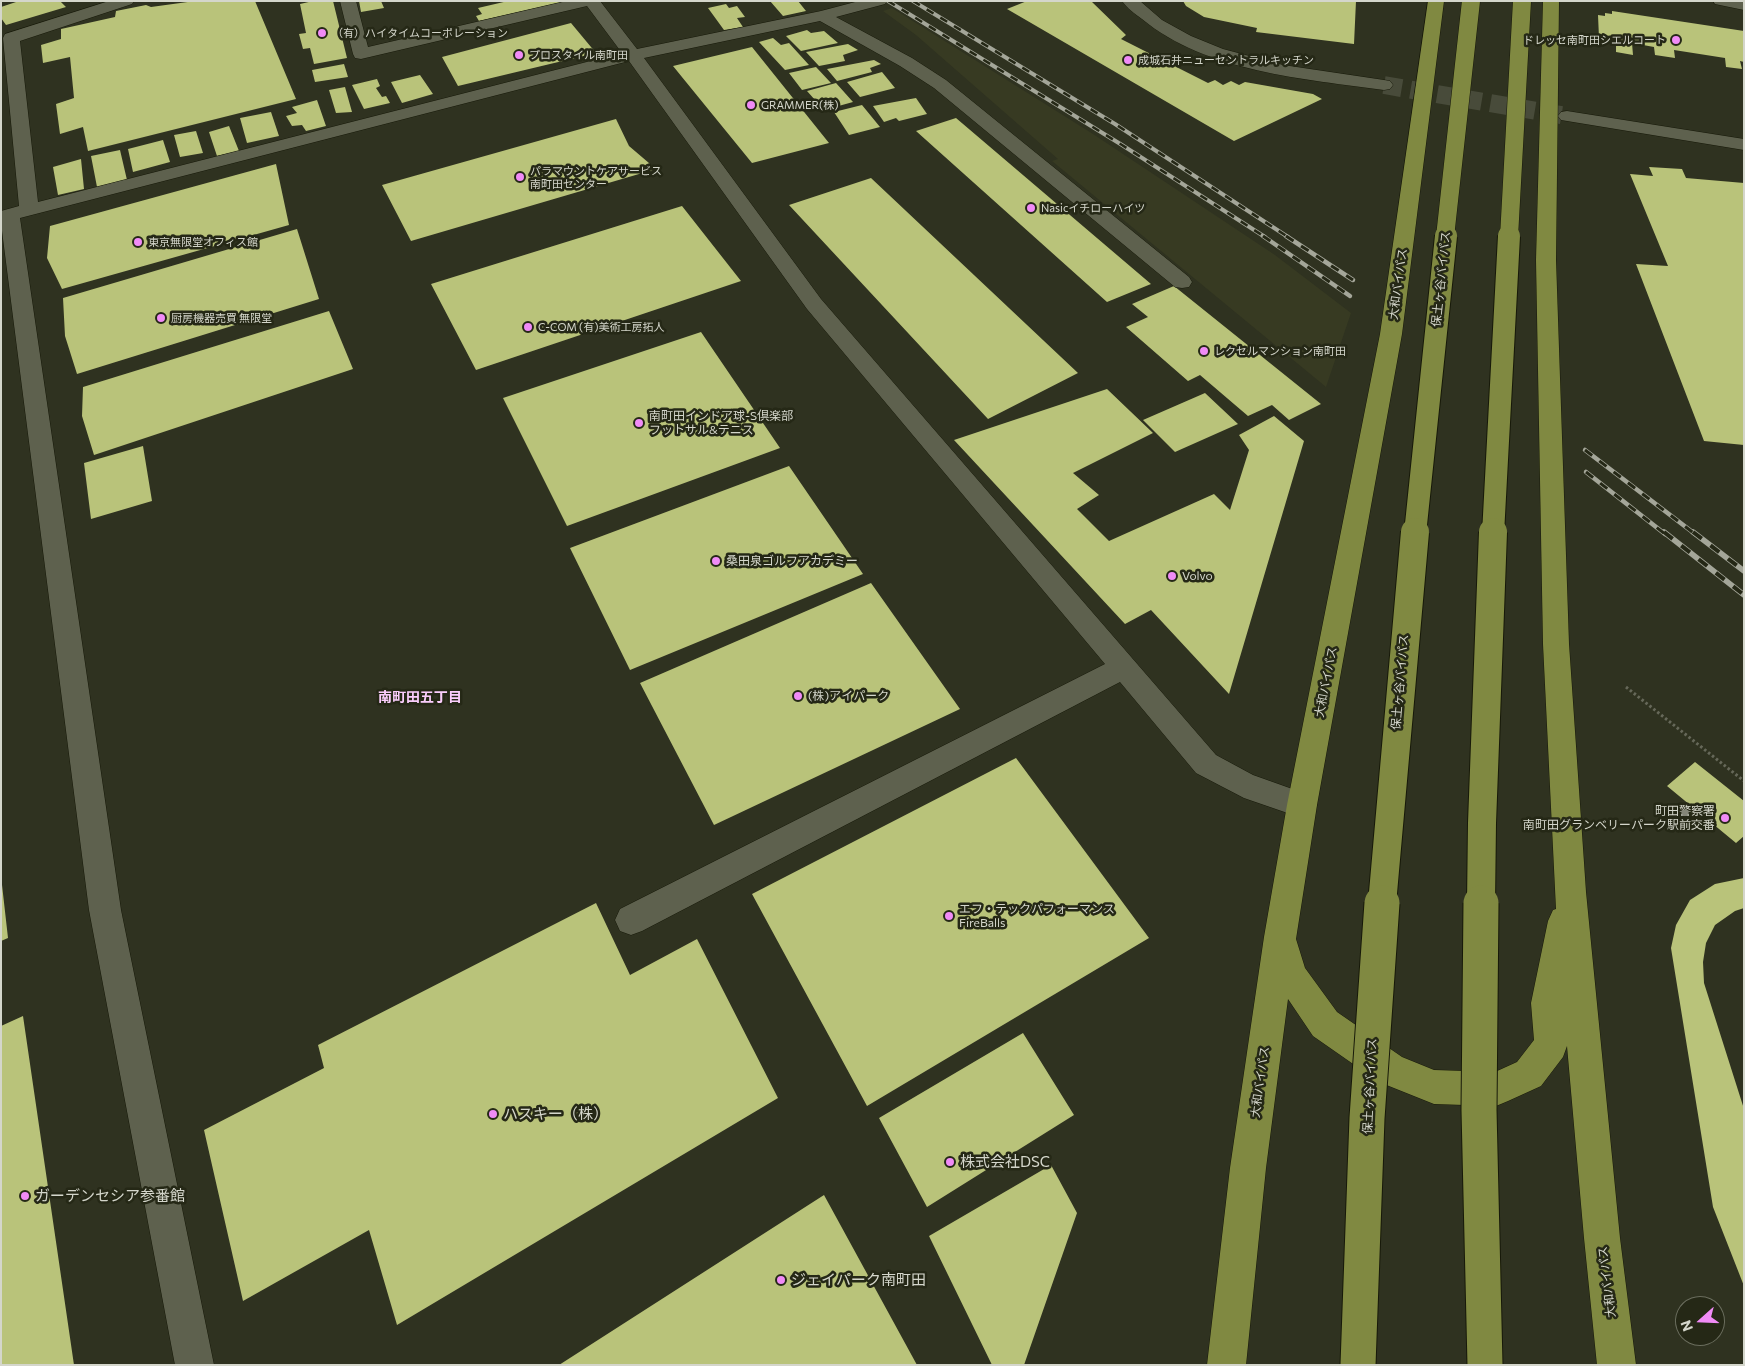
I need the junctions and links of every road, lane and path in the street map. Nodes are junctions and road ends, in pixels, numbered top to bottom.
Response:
1 (126, 1) edge
2 (348, 1) edge
3 (590, 1) edge
4 (880, 1) edge
5 (1130, 1) edge
6 (1471, 1) edge
7 (1522, 1) edge
8 (1551, 1) edge
9 (1434, 4) edge
10 (830, 13) junction
11 (633, 55) junction
12 (1384, 85) tunnel mouth
13 (1567, 116) tunnel mouth
14 (1744, 145) edge
15 (14, 214) edge
16 (1182, 282) dead end
17 (1124, 667) junction
18 (1626, 687) dead end
19 (1744, 781) edge
20 (1302, 805) junction
21 (1570, 892) junction
22 (631, 920) dead end
23 (1280, 937) junction
24 (195, 1365) edge
25 (1226, 1365) edge
26 (1358, 1365) edge
27 (1485, 1365) edge
28 (1617, 1365) edge

1 - 15 street
2 - 3 street
3 - 11 street
4 - 10 street
5 - 12 street
6 - 26 highway, 保土ヶ谷バイパス, bridge
7 - 27 highway, bridge
8 - 21 highway, 大和バイパス
9 - 20 highway, 大和バイパス
10 - 11 street
10 - 16 street
11 - 15 street
11 - 17 street
13 - 14 street
15 - 24 street
17 - 20 street
17 - 22 street
18 - 19 path
20 - 23 highway, 大和バイパス
21 - 23 highway
21 - 28 highway, 大和バイパス
23 - 25 highway, 大和バイパス

